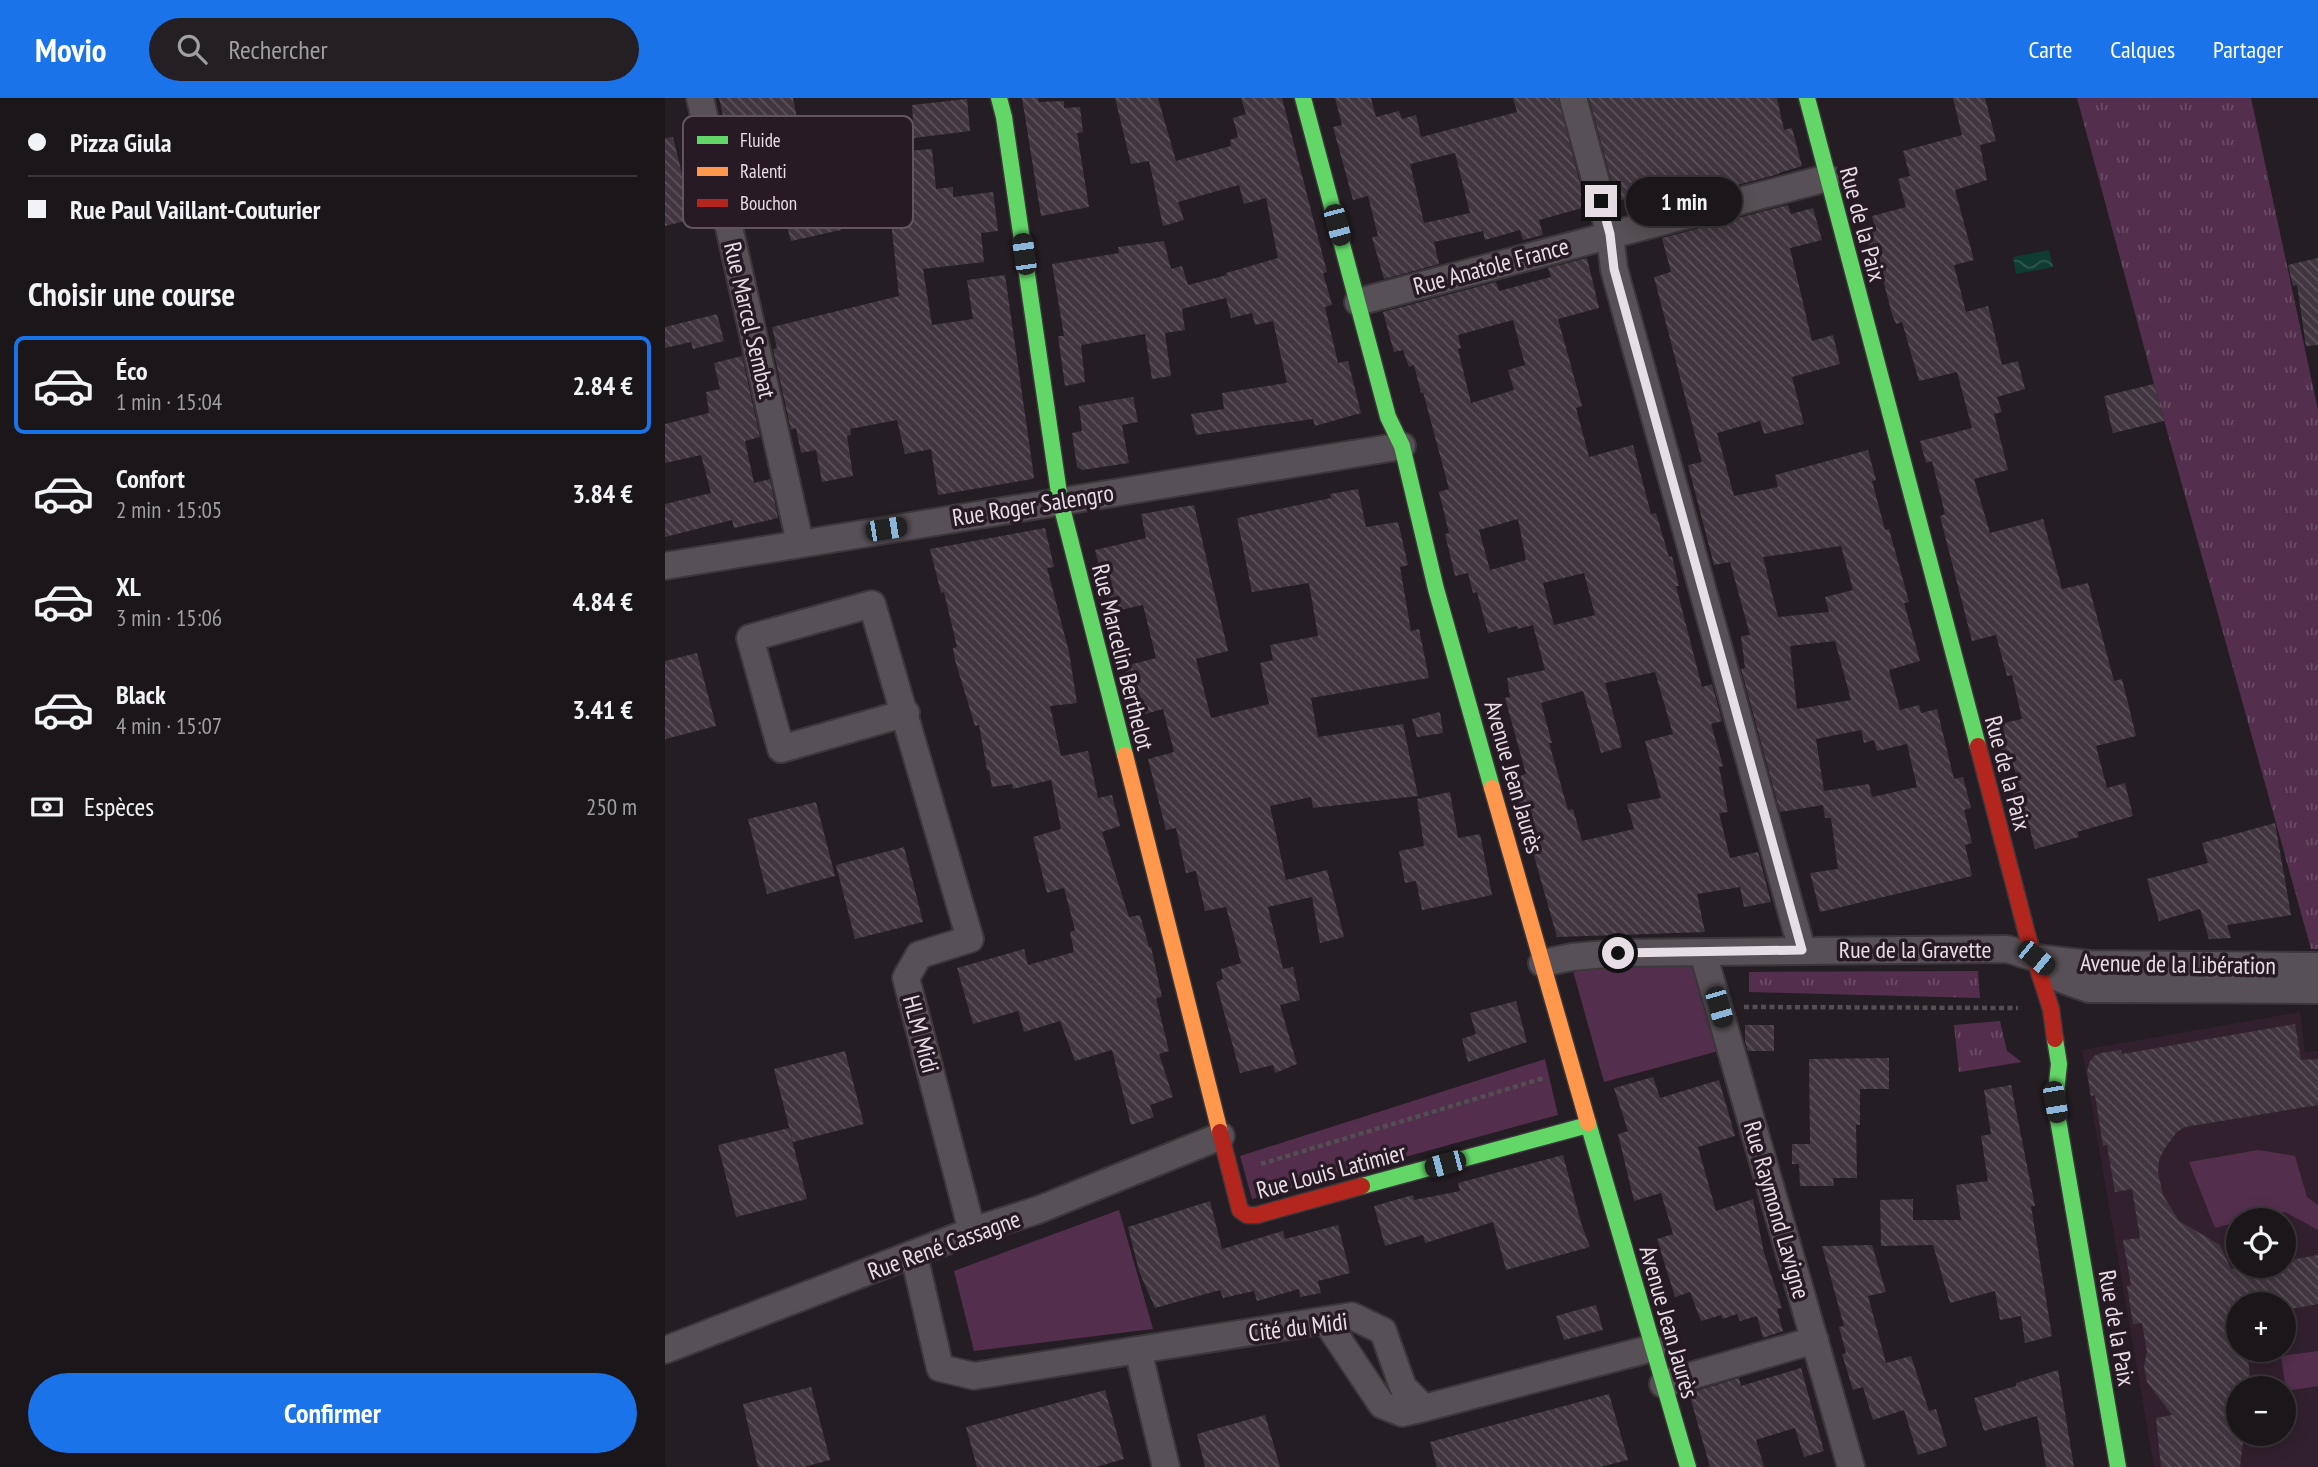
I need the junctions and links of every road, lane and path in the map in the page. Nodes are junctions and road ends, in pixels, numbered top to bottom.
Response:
1 (700, 98) edge
2 (999, 98) edge
3 (1303, 98) edge
4 (1573, 98) edge
5 (1807, 98) edge
6 (704, 116) edge
7 (1827, 178) junction
8 (729, 228) edge
9 (1610, 234) junction
10 (1358, 302) junction
11 (1402, 446) junction
12 (1061, 500) junction
13 (800, 543) junction
14 (665, 566) edge
15 (906, 713) junction
16 (1802, 950) junction
17 (1703, 953) junction
18 (2036, 958) junction
19 (1542, 963) junction
20 (2318, 966) edge
21 (2318, 990) edge
22 (1719, 1007) junction
23 (2051, 1009) junction
24 (1572, 1070) junction
25 (1588, 1125) junction
26 (1221, 1136) junction
27 (1230, 1174) junction
28 (1247, 1215) joint
29 (972, 1231) junction
30 (914, 1255) junction
31 (1326, 1321) junction
32 (1815, 1340) junction
33 (1653, 1348) junction
34 (665, 1350) edge
35 (1138, 1350) junction
36 (1663, 1384) junction
37 (1424, 1408) junction
38 (1166, 1467) edge
39 (1688, 1467) edge
40 (1851, 1467) edge
41 (2117, 1467) edge

1 - 6 street, Rue Marcel Sembat
2 - 12 street, Rue Marcelin Berthelot
3 - 10 street, Avenue Jean Jaurès
4 - 9 street
5 - 7 street, Rue de la Paix
7 - 9 street, Rue Anatole France
7 - 18 street, Rue de la Paix
8 - 13 street, Rue Marcel Sembat
9 - 10 street, Rue Anatole France
9 - 16 street
10 - 11 street, Avenue Jean Jaurès
11 - 12 street, Rue Roger Salengro
11 - 19 street, Avenue Jean Jaurès
12 - 13 street, Rue Roger Salengro
12 - 26 street, Rue Marcelin Berthelot
13 - 14 street, Rue Roger Salengro
15 - 15 street, HLM Midi
15 - 29 street, HLM Midi
16 - 17 street, Rue de la Gravette
16 - 18 street, Rue de la Gravette
17 - 19 street, Rue de la Gravette
17 - 22 street, Rue Raymond Lavigne
18 - 20 street, Avenue de la Libération
18 - 21 street, Avenue de la Libération
18 - 23 street, Rue de la Paix
19 - 24 street, Avenue Jean Jaurès
22 - 23 path
22 - 32 street, Rue Raymond Lavigne
23 - 41 street, Rue de la Paix
24 - 25 street, Avenue Jean Jaurès
24 - 27 path
25 - 28 street, Rue Louis Latimier
25 - 33 street, Avenue Jean Jaurès
26 - 27 street, Rue Marcelin Berthelot
26 - 29 street, Rue René Cassagne
27 - 28 street, Rue Marcelin Berthelot
29 - 30 street, Rue René Cassagne
30 - 34 street, Rue René Cassagne
30 - 35 street, Cité du Midi
31 - 35 street, Cité du Midi
31 - 37 street
31 - 37 street, Cité du Midi
32 - 36 street
32 - 40 street, Rue Raymond Lavigne
33 - 36 street, Avenue Jean Jaurès
33 - 37 street
35 - 38 street
36 - 39 street, Avenue Jean Jaurès

